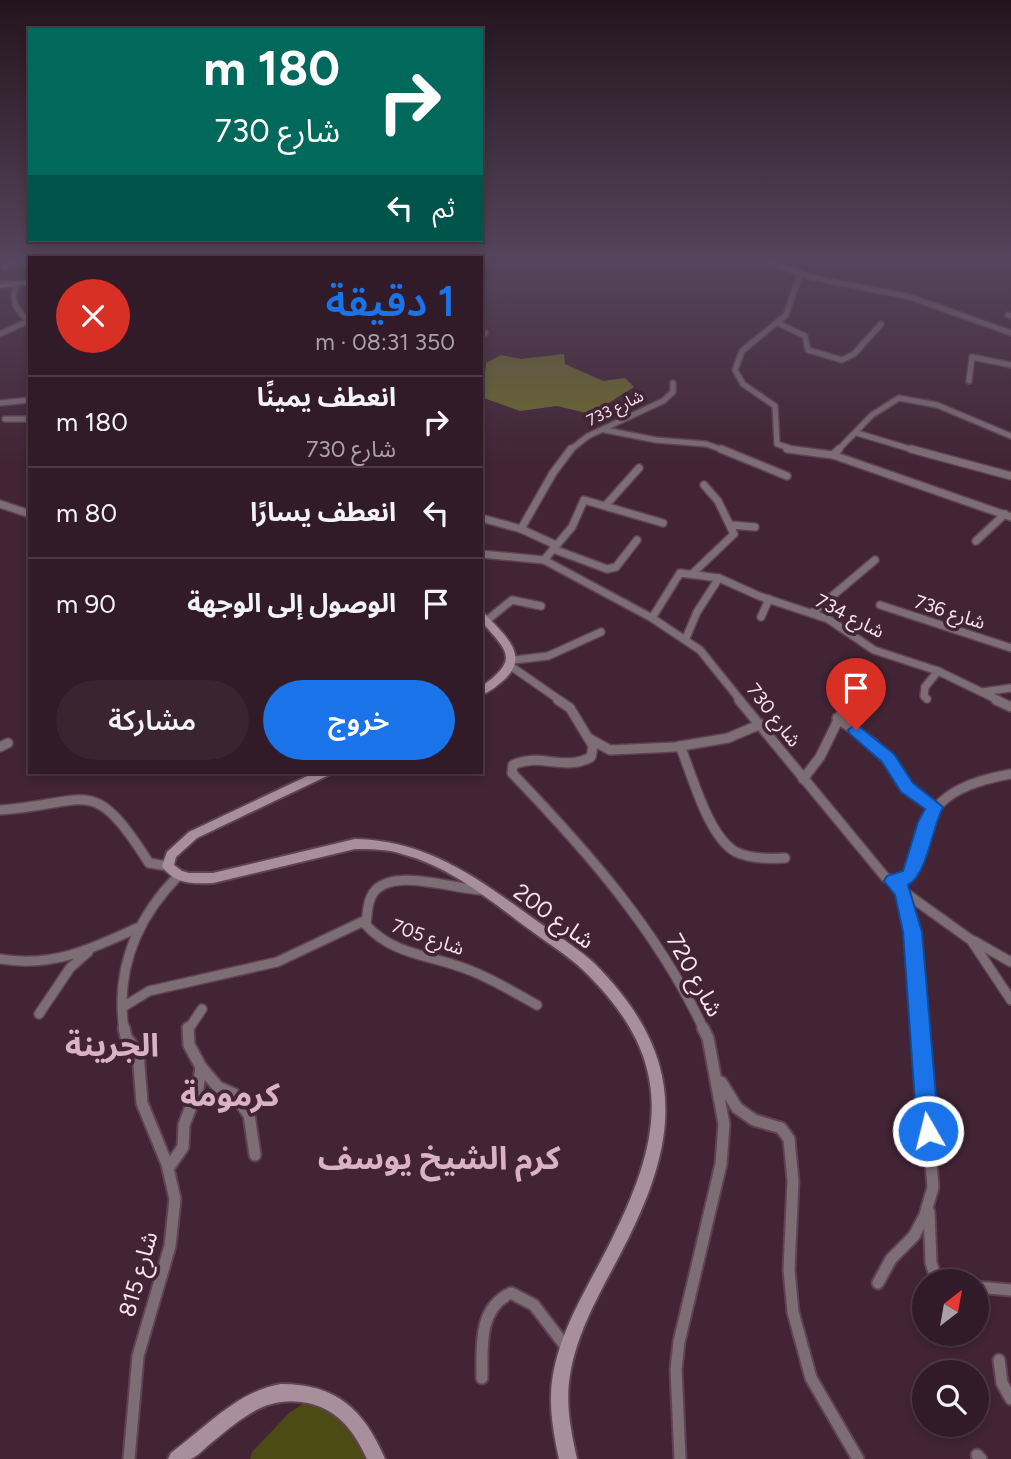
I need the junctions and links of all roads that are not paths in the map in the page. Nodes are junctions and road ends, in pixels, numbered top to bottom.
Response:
1 (19, 326) edge
2 (774, 326) edge
3 (788, 326) edge
4 (879, 326) edge
5 (992, 326) edge
6 (1011, 333) edge
7 (0, 334) edge
8 (1011, 365) edge
9 (969, 381) dead end
10 (673, 383) dead end
11 (28, 402) edge
12 (0, 403) edge
13 (5, 419) dead end
14 (28, 419) edge
15 (605, 430) junction
16 (857, 432) junction
17 (1011, 436) edge
18 (833, 455) junction
19 (639, 468) dead end
20 (1011, 475) edge
21 (787, 477) dead end
22 (704, 485) dead end
23 (0, 504) edge
24 (606, 505) junction
25 (28, 513) edge
26 (1008, 516) edge
27 (483, 519) edge
28 (663, 523) dead end
29 (731, 526) junction
30 (755, 527) dead end
31 (521, 529) junction
32 (637, 540) dead end
33 (976, 541) dead end
34 (554, 547) junction
35 (483, 554) edge
36 (544, 560) junction
37 (875, 560) dead end
38 (693, 573) junction
39 (719, 578) junction
40 (769, 599) junction
41 (880, 605) dead end
42 (541, 607) dead end
43 (812, 613) junction
44 (761, 617) dead end
45 (484, 618) edge
46 (652, 618) junction
47 (601, 632) dead end
48 (686, 638) junction
49 (1011, 648) edge
50 (513, 664) junction
51 (938, 671) junction
52 (1011, 688) edge
53 (483, 690) edge
54 (982, 692) junction
55 (849, 699) dead end
56 (927, 699) dead end
57 (1011, 707) edge
58 (837, 718) junction
59 (761, 724) junction
60 (590, 739) junction
61 (680, 746) junction
62 (321, 774) edge
63 (1011, 774) edge
64 (803, 779) junction
65 (935, 807) junction
66 (0, 810) edge
67 (785, 858) dead end
68 (173, 871) junction
69 (893, 881) junction
70 (482, 890) junction
71 (904, 892) junction
72 (366, 920) junction
73 (137, 928) junction
74 (971, 940) junction
75 (100, 945) junction
76 (0, 959) edge
77 (1011, 962) edge
78 (1011, 1000) edge
79 (537, 1005) dead end
80 (124, 1007) junction
81 (202, 1009) dead end
82 (39, 1014) dead end
83 (715, 1062) junction
84 (201, 1067) junction
85 (255, 1155) dead end
86 (170, 1167) junction
87 (929, 1205) junction
88 (933, 1269) edge
89 (877, 1283) dead end
90 (989, 1288) edge
91 (1011, 1290) edge
92 (566, 1347) junction
93 (999, 1360) dead end
94 (482, 1378) dead end
95 (1011, 1399) edge
96 (130, 1459) edge
97 (177, 1459) edge
98 (376, 1459) edge
99 (568, 1459) edge
100 (680, 1459) edge
101 (858, 1459) edge

1 - 7 street
2 - 18 street
3 - 4 street
5 - 6 street
8 - 9 street
10 - 15 street, شارع 733
11 - 12 street
13 - 14 street
15 - 21 street
15 - 31 street, شارع 733
16 - 17 street
16 - 18 street
16 - 20 street
18 - 26 street
19 - 24 street
22 - 29 street
23 - 25 street
24 - 28 street
24 - 34 street
26 - 33 street
27 - 31 street
29 - 30 street
29 - 38 street
31 - 34 street
32 - 34 street
34 - 36 street
35 - 36 street, شارع 730
36 - 46 street, شارع 730
37 - 43 street
38 - 39 street, شارع 734
38 - 46 street
39 - 40 street, شارع 734
39 - 48 street
40 - 43 street, شارع 734
40 - 44 street
41 - 49 street, شارع 736
42 - 45 street
43 - 51 street, شارع 734
45 - 50 main road
46 - 48 street, شارع 730
47 - 50 street
48 - 59 street, شارع 730
50 - 53 main road
50 - 60 street
51 - 54 street, شارع 734
51 - 56 street
52 - 54 street
54 - 57 street, شارع 734
55 - 58 street
58 - 64 street
58 - 65 street
59 - 61 street
59 - 64 street, شارع 730
60 - 61 street
60 - 83 street, شارع 720
61 - 67 street
62 - 68 main road
63 - 65 street
64 - 69 street, شارع 730
65 - 69 street
66 - 68 street
68 - 70 main road, شارع 200
68 - 73 street, شارع 815
69 - 71 street, شارع 730
70 - 72 street, شارع 705
70 - 92 main road, شارع 200
71 - 74 street, شارع 730
71 - 87 street
72 - 79 street, شارع 705
72 - 80 street
73 - 75 street
73 - 80 street, شارع 815
74 - 77 street
74 - 78 street
75 - 76 street
75 - 82 street
80 - 86 street, شارع 815
81 - 84 street
83 - 100 street, شارع 720
83 - 101 street
84 - 85 street
84 - 86 street
86 - 96 street, شارع 815
87 - 88 street
87 - 89 street
90 - 91 street
92 - 94 street
92 - 99 main road, شارع 200
93 - 95 street
97 - 98 main road

